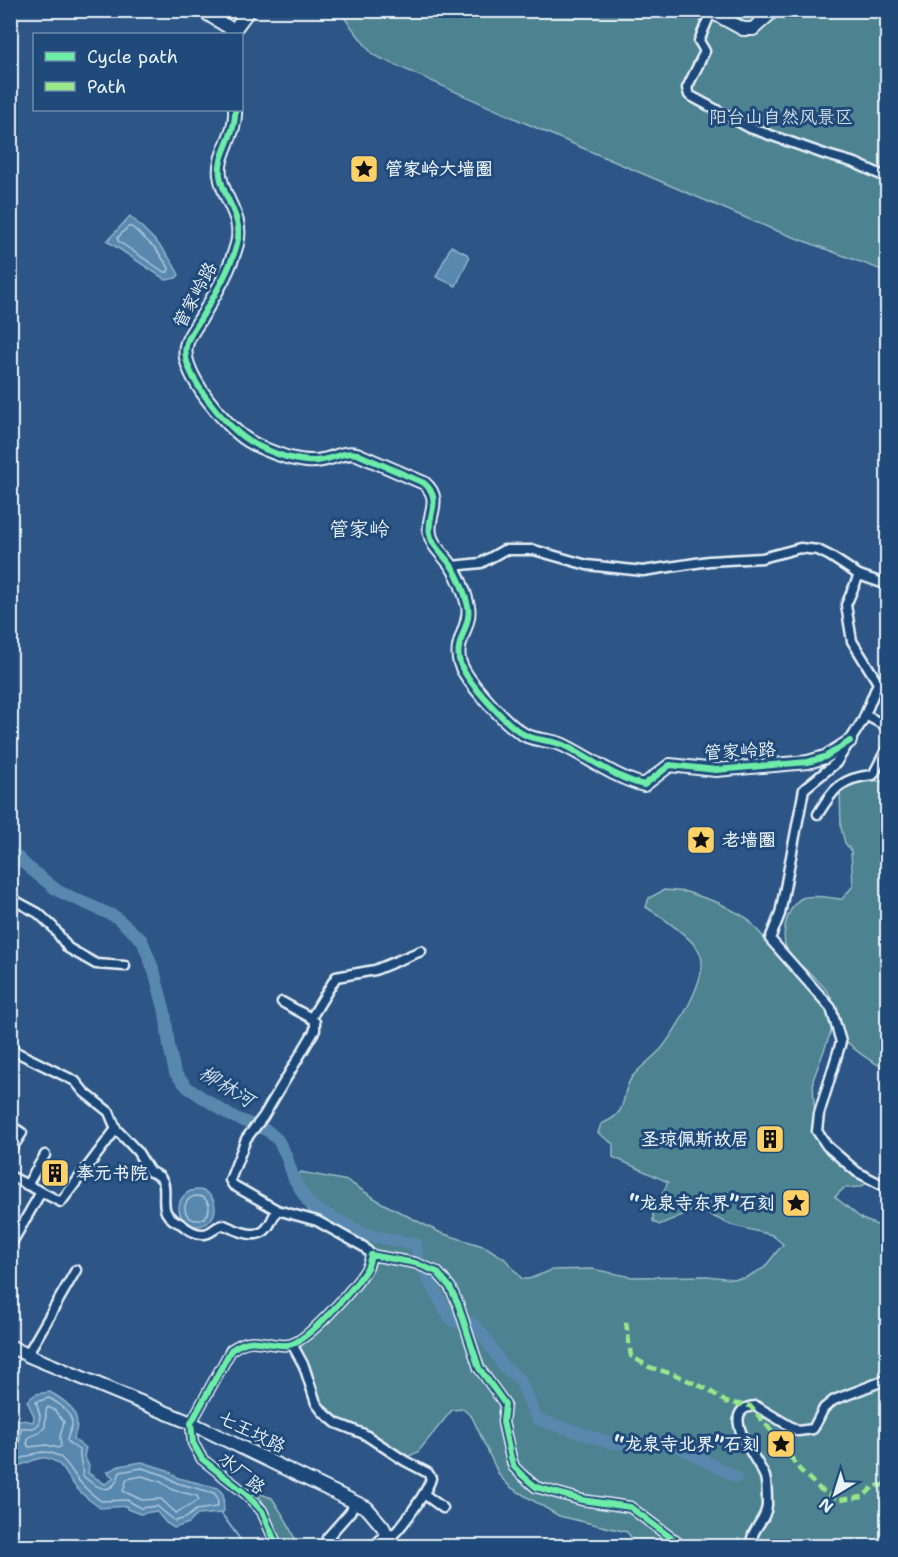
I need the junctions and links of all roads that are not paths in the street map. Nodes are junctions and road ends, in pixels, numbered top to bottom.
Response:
1 (201, 10) edge
2 (249, 10) edge
3 (774, 10) edge
4 (709, 11) edge
5 (232, 32) edge
6 (235, 111) edge
7 (888, 178) edge
8 (452, 566) junction
9 (859, 575) junction
10 (888, 585) edge
11 (865, 715) junction
12 (888, 727) edge
13 (850, 741) junction
14 (888, 746) edge
15 (818, 814) dead end
16 (10, 898) edge
17 (421, 951) dead end
18 (125, 966) dead end
19 (282, 1002) dead end
20 (311, 1018) junction
21 (10, 1046) edge
22 (10, 1125) edge
23 (116, 1130) junction
24 (10, 1151) edge
25 (45, 1155) dead end
26 (10, 1176) edge
27 (27, 1185) junction
28 (888, 1188) edge
29 (41, 1192) junction
30 (277, 1210) junction
31 (10, 1246) edge
32 (371, 1255) junction
33 (76, 1270) dead end
34 (292, 1344) junction
35 (10, 1346) edge
36 (27, 1355) junction
37 (888, 1379) edge
38 (191, 1423) junction
39 (424, 1494) junction
40 (355, 1502) junction
41 (443, 1508) dead end
42 (390, 1542) edge
43 (277, 1546) edge
44 (337, 1546) edge
45 (374, 1546) edge
46 (682, 1546) edge
47 (751, 1546) edge

1 - 5 street
2 - 5 street
3 - 4 street
4 - 7 street
6 - 8 street, 管家岭路
8 - 9 street
8 - 13 street, 管家岭路
9 - 10 street
9 - 11 street
11 - 12 street
11 - 13 street
13 - 28 street
14 - 15 street
16 - 18 street
17 - 20 street
19 - 20 street
20 - 30 street
21 - 23 street
22 - 24 street
23 - 29 street
23 - 30 street
25 - 27 street
26 - 27 street
27 - 29 street
29 - 31 street
30 - 32 street
32 - 34 street
32 - 46 street
33 - 36 street
34 - 38 street
34 - 39 street
35 - 36 street, 七王坟路
36 - 38 street, 七王坟路
37 - 47 street
38 - 40 street, 七王坟路
38 - 43 street, 水厂路
39 - 41 street
39 - 42 street
40 - 42 street, 七王坟路
40 - 44 street
42 - 45 street

